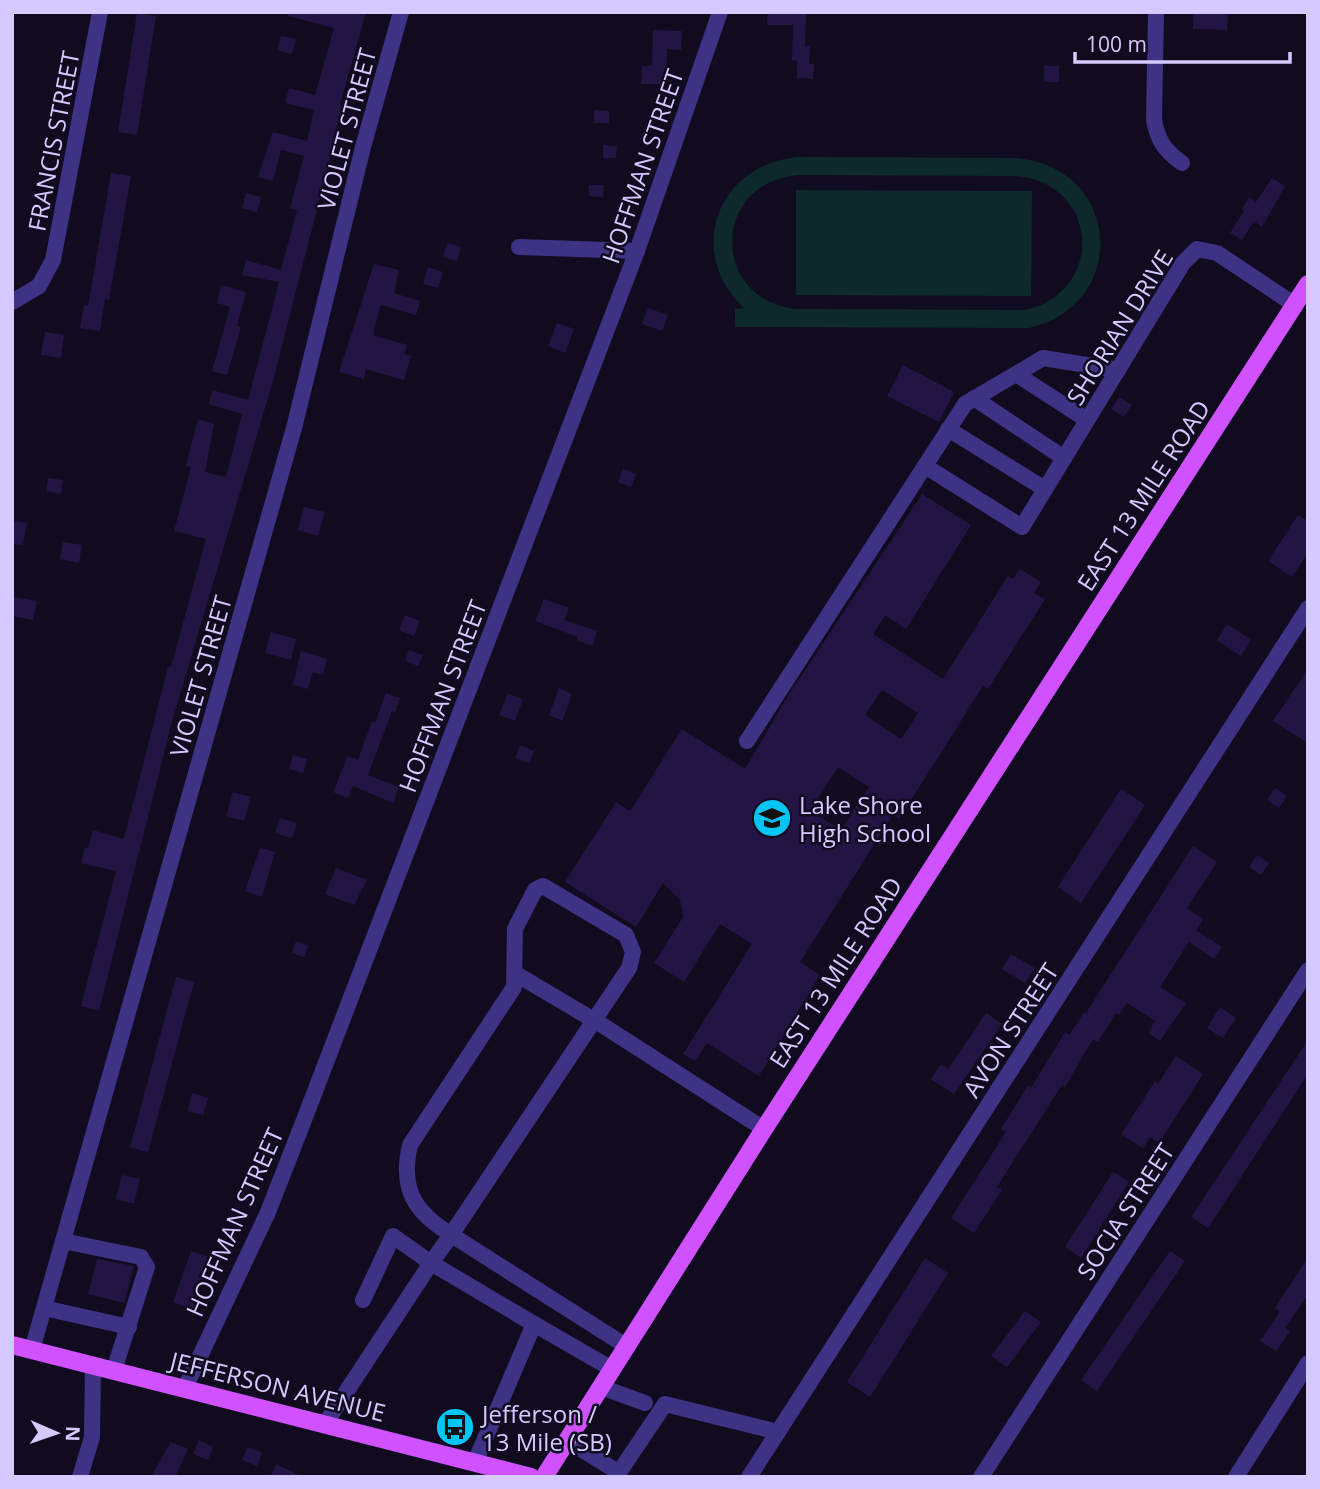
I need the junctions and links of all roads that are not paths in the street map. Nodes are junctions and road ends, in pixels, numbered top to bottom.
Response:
1 (100, 12) edge
2 (401, 12) edge
3 (720, 12) edge
4 (1156, 12) edge
5 (1182, 163) dead end
6 (519, 247) dead end
7 (637, 251) junction
8 (1308, 284) edge
9 (12, 302) edge
10 (1295, 305) junction
11 (1118, 370) junction
12 (1016, 374) junction
13 (974, 398) junction
14 (1087, 420) junction
15 (948, 429) junction
16 (1064, 458) junction
17 (925, 466) junction
18 (1045, 489) junction
19 (1308, 608) edge
20 (747, 741) dead end
21 (1308, 970) edge
22 (516, 974) junction
23 (594, 1020) junction
24 (764, 1129) junction
25 (451, 1235) junction
26 (63, 1241) junction
27 (431, 1263) junction
28 (363, 1300) dead end
29 (44, 1308) junction
30 (534, 1324) junction
31 (129, 1328) junction
32 (626, 1346) junction
33 (18, 1349) edge
34 (1308, 1363) edge
35 (93, 1365) junction
36 (612, 1369) junction
37 (114, 1370) junction
38 (601, 1387) junction
39 (185, 1388) junction
40 (645, 1403) dead end
41 (325, 1424) junction
42 (778, 1432) junction
43 (568, 1441) junction
44 (475, 1462) junction
45 (497, 1473) edge
46 (617, 1475) edge
47 (80, 1477) edge
48 (531, 1477) edge
49 (544, 1477) edge
50 (749, 1477) edge
51 (981, 1477) edge
52 (1236, 1477) edge

1 - 9 street, FRANCIS STREET
2 - 26 street, VIOLET STREET
3 - 7 street, HOFFMAN STREET
4 - 5 street
6 - 7 street
7 - 39 street, HOFFMAN STREET
8 - 10 main road, EAST 13 MILE ROAD
10 - 11 street, SHORIAN DRIVE
10 - 24 main road, EAST 13 MILE ROAD
11 - 12 street
11 - 14 street, SHORIAN DRIVE
12 - 13 street
12 - 14 street
13 - 15 street
13 - 16 street
14 - 16 street, SHORIAN DRIVE
15 - 17 street
15 - 18 street
16 - 18 street, SHORIAN DRIVE
17 - 18 street, SHORIAN DRIVE
17 - 20 street
19 - 42 street, AVON STREET
21 - 51 street, SOCIA STREET
22 - 23 street
22 - 23 street
22 - 25 street
23 - 24 street
23 - 25 street
24 - 32 main road, EAST 13 MILE ROAD
25 - 27 street
25 - 32 street
26 - 29 street, VIOLET STREET
26 - 31 street
27 - 28 street
27 - 30 street
27 - 41 street
29 - 31 street
29 - 33 street, VIOLET STREET
30 - 36 street
30 - 44 street
31 - 37 street
32 - 36 main road, EAST 13 MILE ROAD
33 - 35 main road, JEFFERSON AVENUE
34 - 52 street
35 - 37 main road, JEFFERSON AVENUE
35 - 47 street
36 - 38 main road, EAST 13 MILE ROAD
37 - 39 main road, JEFFERSON AVENUE
38 - 40 street
38 - 43 main road, EAST 13 MILE ROAD
39 - 41 main road, JEFFERSON AVENUE
41 - 44 main road, JEFFERSON AVENUE
42 - 46 street
42 - 50 street, AVON STREET
43 - 46 street
43 - 49 main road, EAST 13 MILE ROAD
44 - 45 main road, JEFFERSON AVENUE
45 - 48 main road, JEFFERSON AVENUE

